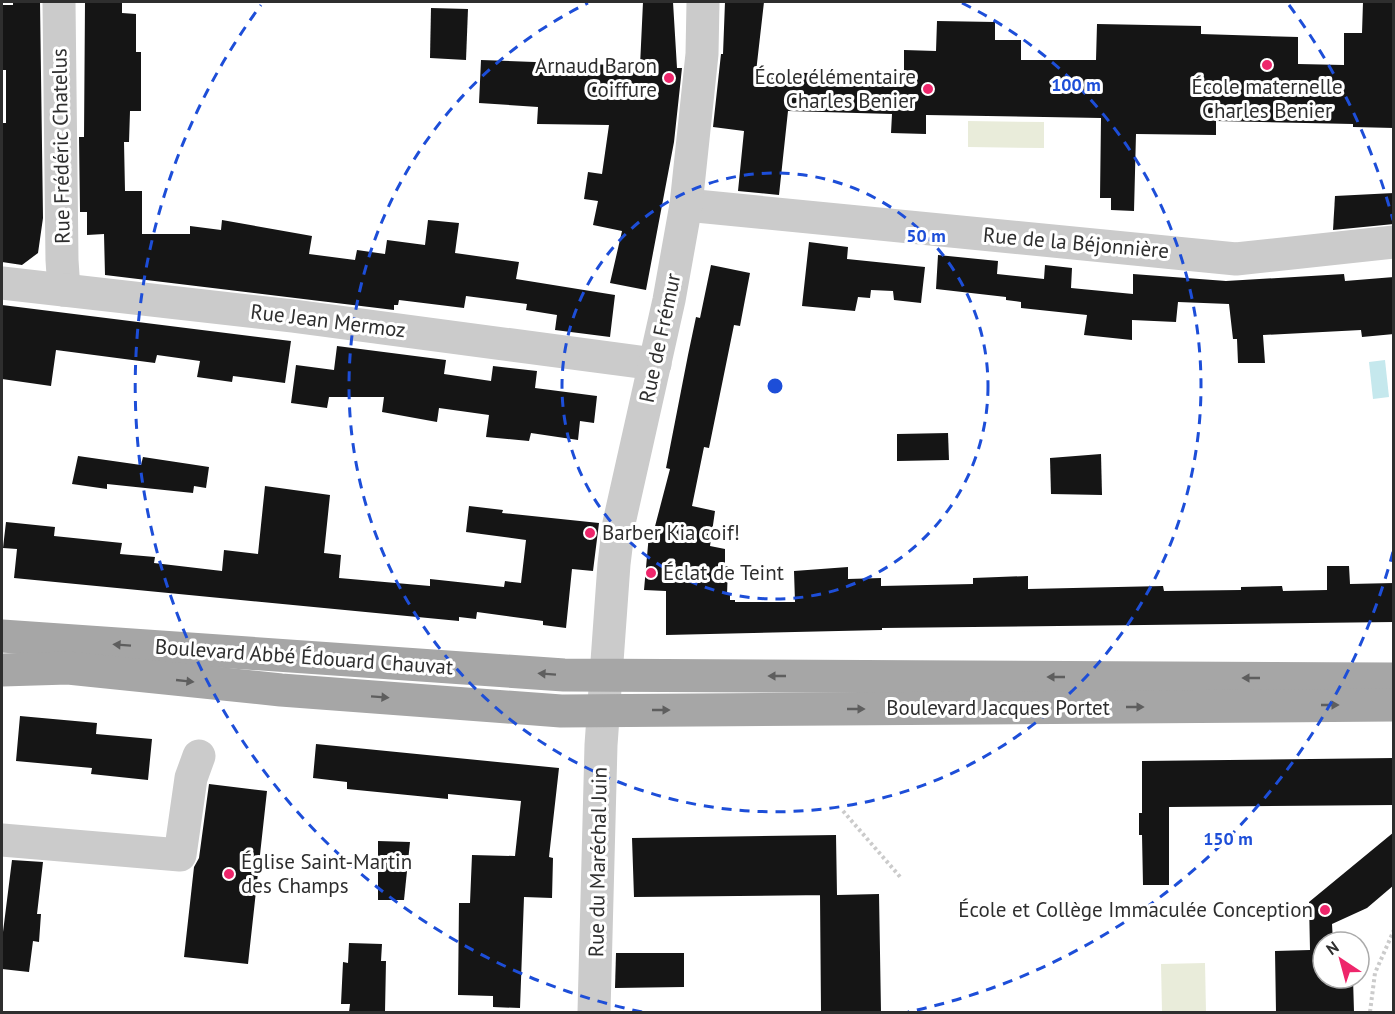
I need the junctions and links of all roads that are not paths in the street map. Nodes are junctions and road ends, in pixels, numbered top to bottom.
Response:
1 (59, 2) edge
2 (703, 2) edge
3 (686, 204) junction
4 (1394, 242) edge
5 (2, 283) edge
6 (64, 290) junction
7 (655, 364) junction
8 (2, 636) edge
9 (2, 670) edge
10 (606, 674) junction
11 (1394, 679) edge
12 (1394, 705) edge
13 (603, 711) junction
14 (199, 756) dead end
15 (2, 840) edge
16 (594, 1012) edge

1 - 6 street, Rue Frédéric Chatelus
2 - 3 street, Rue de Frémur
3 - 4 street, Rue de la Béjonnière
3 - 7 street, Rue de Frémur
5 - 6 street, Rue Jean Mermoz
6 - 7 street, Rue Jean Mermoz
7 - 10 street, Rue de Frémur
10 -> 8 main road, Boulevard Abbé Édouard Chauvat
9 -> 13 main road, Boulevard Abbé Édouard Chauvat
11 -> 10 main road, Boulevard Jacques Portet
10 - 13 street, Rue de Frémur
13 -> 12 main road, Boulevard Jacques Portet
13 - 16 street, Rue du Maréchal Juin
14 - 15 street

